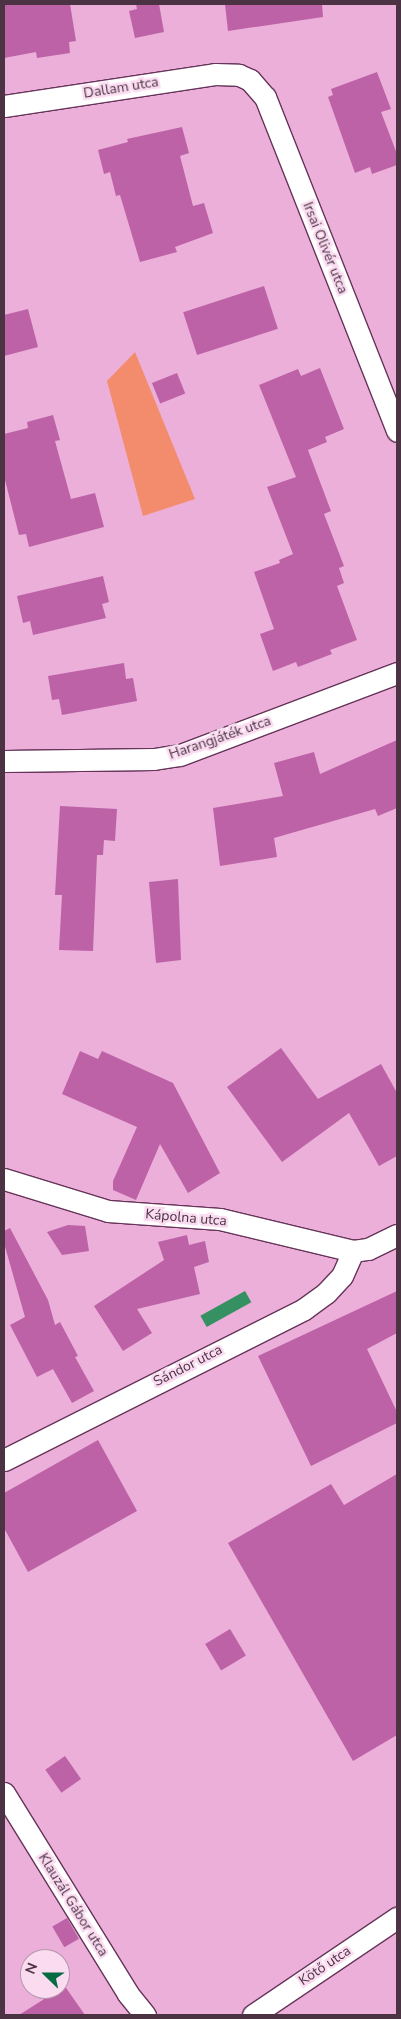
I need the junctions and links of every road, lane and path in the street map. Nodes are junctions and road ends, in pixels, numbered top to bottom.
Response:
1 (239, 75) joint
2 (4, 106) edge
3 (397, 430) edge
4 (397, 673) edge
5 (4, 761) edge
6 (4, 1179) edge
7 (397, 1236) edge
8 (353, 1251) junction
9 (4, 1460) edge
10 (4, 1793) edge
11 (397, 1918) edge
12 (145, 2015) edge
13 (253, 2015) edge

1 - 2 street, Dallam utca
1 - 3 street, Irsai Olivér utca
4 - 5 street, Harangjáték utca
6 - 8 street, Kápolna utca
7 - 8 street, Kápolna utca
8 - 9 street, Sándor utca
10 - 12 street, Klauzál Gábor utca
11 - 13 street, Kötő utca

